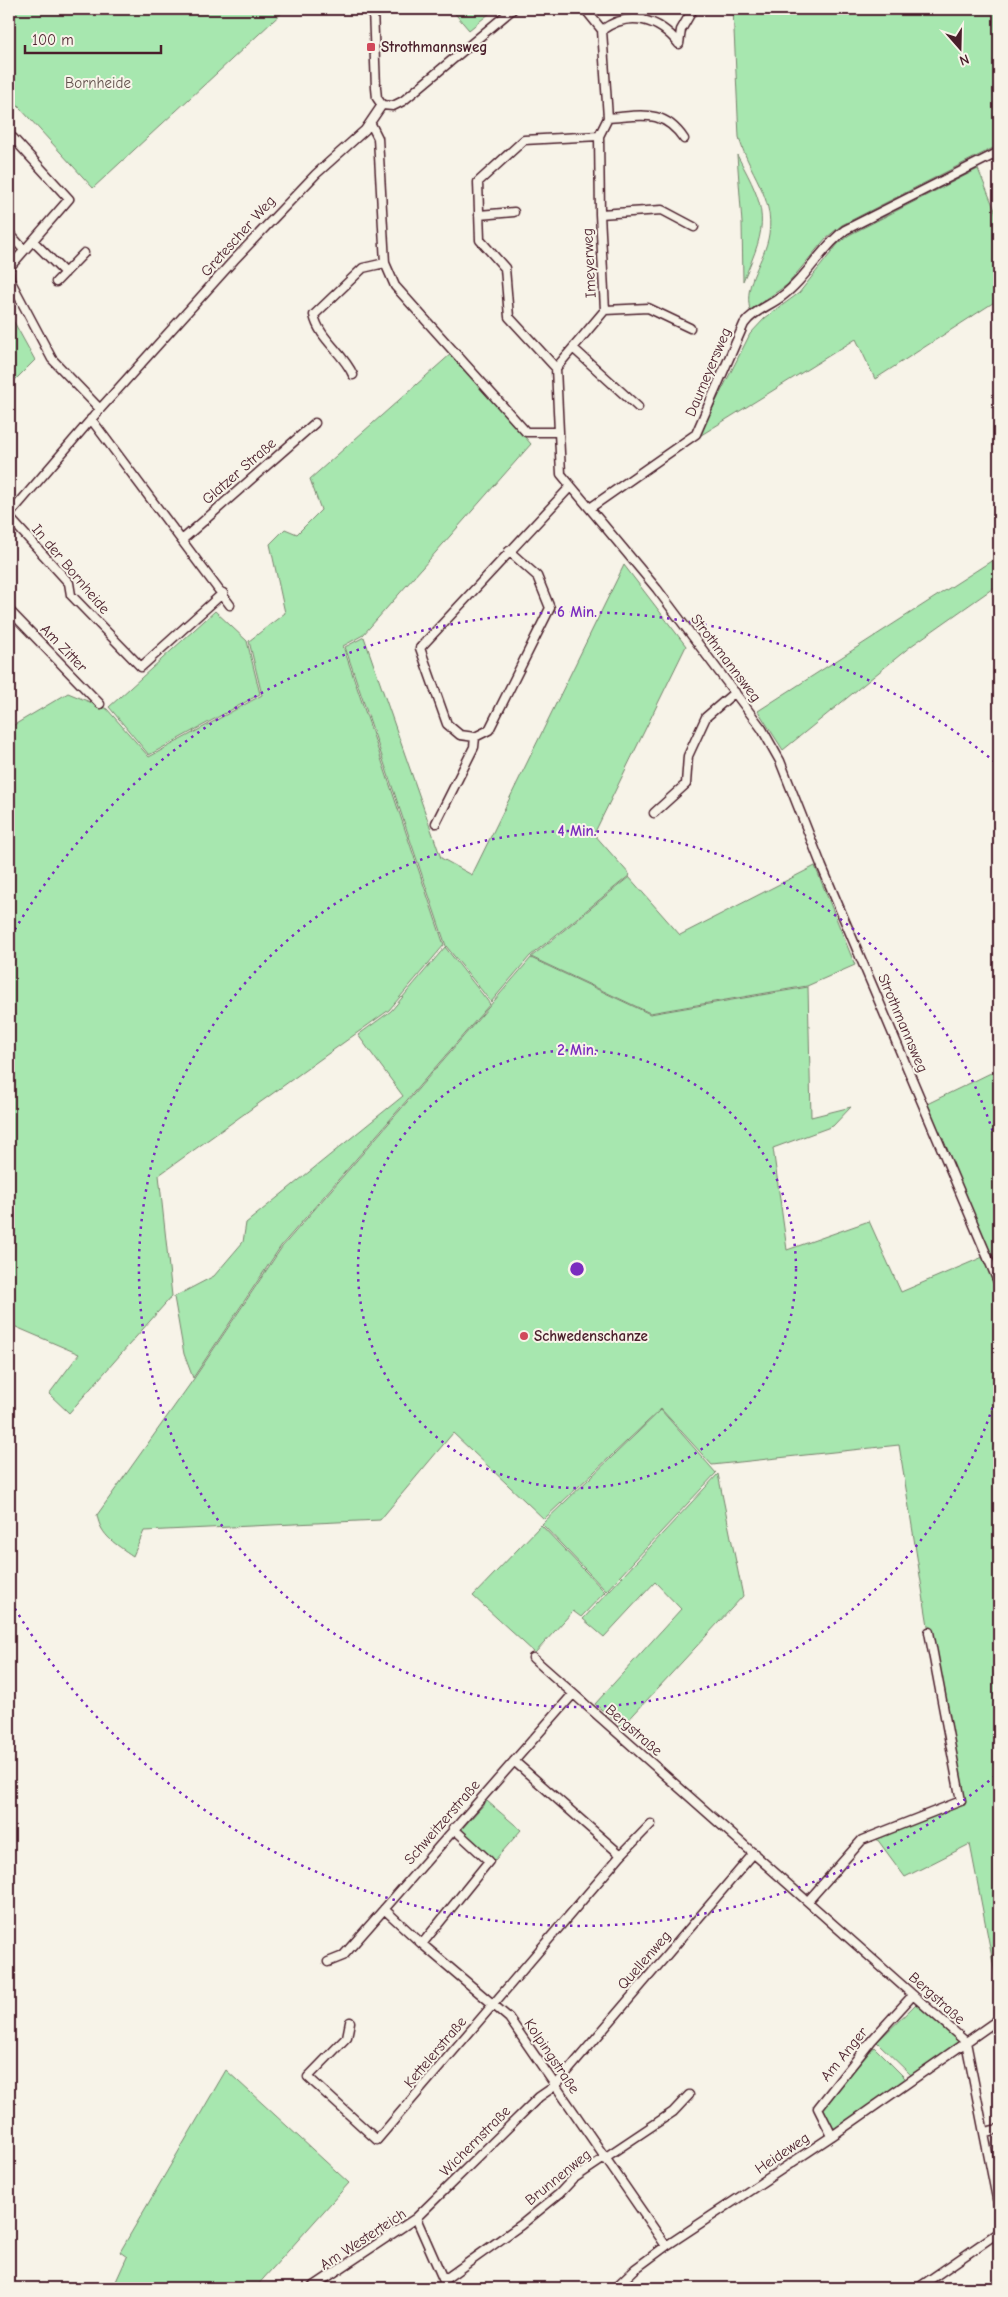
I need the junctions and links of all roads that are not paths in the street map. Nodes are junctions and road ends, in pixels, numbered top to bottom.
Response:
1 (372, 9) edge
2 (513, 9) edge
3 (585, 9) edge
4 (692, 9) edge
5 (602, 30) junction
6 (382, 105) junction
7 (608, 118) junction
8 (371, 124) junction
9 (599, 136) junction
10 (684, 139) dead end
11 (9, 142) edge
12 (999, 152) edge
13 (514, 212) dead end
14 (479, 214) junction
15 (600, 214) junction
16 (694, 227) dead end
17 (9, 234) edge
18 (32, 241) junction
19 (24, 250) junction
20 (84, 253) dead end
21 (385, 263) junction
22 (9, 270) edge
23 (65, 273) junction
24 (56, 282) dead end
25 (605, 310) junction
26 (690, 328) dead end
27 (573, 348) junction
28 (556, 368) junction
29 (353, 375) dead end
30 (638, 407) dead end
31 (100, 408) junction
32 (91, 420) junction
33 (315, 423) dead end
34 (559, 432) junction
35 (571, 486) junction
36 (590, 508) junction
37 (9, 516) edge
38 (182, 540) junction
39 (509, 551) junction
40 (222, 593) junction
41 (230, 605) dead end
42 (9, 610) edge
43 (735, 692) junction
44 (100, 704) dead end
45 (475, 737) junction
46 (654, 813) dead end
47 (436, 823) dead end
48 (999, 1284) edge
49 (929, 1632) dead end
50 (533, 1658) dead end
51 (573, 1694) junction
52 (514, 1760) junction
53 (651, 1824) dead end
54 (454, 1828) junction
55 (754, 1853) junction
56 (621, 1855) junction
57 (808, 1901) junction
58 (384, 1909) junction
59 (422, 1944) junction
60 (328, 1962) dead end
61 (913, 1995) junction
62 (493, 2005) junction
63 (999, 2019) edge
64 (350, 2022) dead end
65 (966, 2042) junction
66 (555, 2086) junction
67 (689, 2095) dead end
68 (999, 2129) edge
69 (985, 2132) junction
70 (832, 2136) junction
71 (604, 2157) junction
72 (999, 2209) edge
73 (416, 2218) junction
74 (999, 2232) edge
75 (666, 2246) junction
76 (446, 2284) edge
77 (311, 2288) edge
78 (615, 2288) edge
79 (918, 2288) edge

1 - 6 street
2 - 6 street
3 - 5 street
4 - 5 street
5 - 7 street
6 - 8 street, Gretescher Weg
7 - 9 street, Imeyerweg
7 - 10 street
8 - 21 street
8 - 31 street, Gretescher Weg
9 - 14 street
9 - 15 street, Imeyerweg
11 - 18 street
12 - 36 street, Daumeyersweg
13 - 14 street
14 - 28 street
15 - 16 street, Imeyerweg
15 - 25 street, Imeyerweg
17 - 19 street
18 - 19 street
18 - 23 street
19 - 22 street
20 - 23 street
21 - 29 street
21 - 34 street
22 - 31 street
23 - 24 street
25 - 26 street, Imeyerweg
25 - 27 street, Imeyerweg
27 - 28 street, Imeyerweg
27 - 30 street
28 - 34 street
31 - 32 street, Gretescher Weg
32 - 37 street, Gretescher Weg
32 - 38 street
33 - 38 street, Glatzer Straße
34 - 35 street, Strothmannsweg
35 - 36 street, Strothmannsweg
35 - 39 street
36 - 43 street, Strothmannsweg
37 - 40 street, In der Bornheide
38 - 40 street
39 - 45 street
39 - 45 street
40 - 41 street
42 - 44 street, Am Zitter
43 - 46 street
43 - 48 street, Strothmannsweg
45 - 47 street
49 - 57 street
50 - 51 street, Bergstraße
51 - 52 street, Schweitzerstraße
51 - 55 street, Bergstraße
52 - 54 street, Schweitzerstraße
52 - 56 street
53 - 56 street, Kettelerstraße
54 - 58 street, Schweitzerstraße
54 - 59 street
55 - 57 street, Bergstraße
55 - 66 street, Quellenweg
56 - 62 street, Kettelerstraße
57 - 61 street, Bergstraße
58 - 59 street, Kolpingstraße
58 - 60 street, Schweitzerstraße
59 - 62 street, Kolpingstraße
61 - 65 street, Bergstraße
61 - 70 street, Am Anger
62 - 64 street, Kettelerstraße
62 - 66 street, Kolpingstraße
63 - 65 street, Heideweg
65 - 69 street, Bergstraße
65 - 70 street, Heideweg
66 - 71 street, Kolpingstraße
66 - 73 street, Wichernstraße
67 - 71 street, Brunnenweg
68 - 69 street
69 - 72 street, Bergstraße
70 - 75 street, Heideweg
71 - 75 street, Kolpingstraße
71 - 76 street, Brunnenweg
73 - 76 street, Am Westerteich
73 - 77 street, Am Westerteich
74 - 79 street
75 - 78 street, Heideweg

